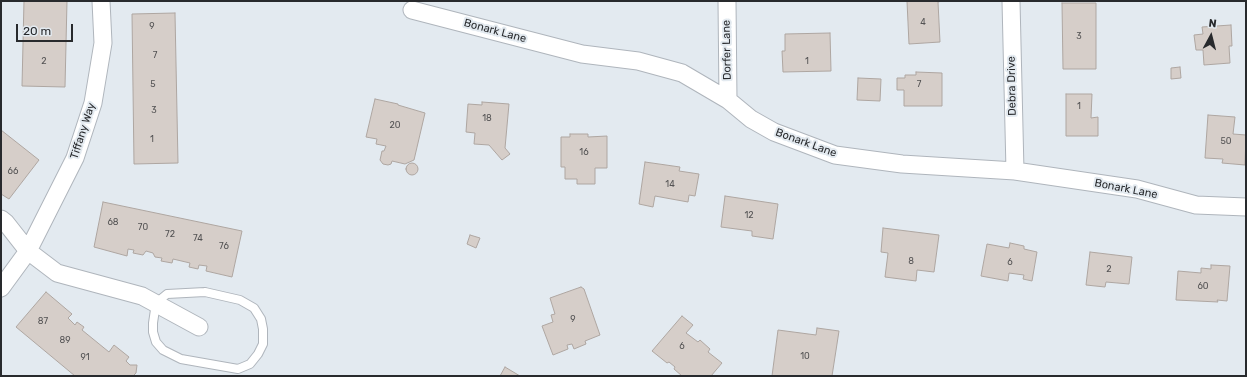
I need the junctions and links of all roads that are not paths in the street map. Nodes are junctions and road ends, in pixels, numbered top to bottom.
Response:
1 (101, 1) edge
2 (727, 1) edge
3 (1011, 1) edge
4 (412, 10) dead end
5 (728, 100) junction
6 (1015, 172) junction
7 (1246, 207) edge
8 (1, 219) edge
9 (28, 251) junction
10 (1, 288) edge
11 (156, 303) junction
12 (199, 327) dead end

1 - 9 street, Tiffany Way
2 - 5 street, Dorfer Lane
3 - 6 street, Debra Drive
4 - 5 street, Bonark Lane
5 - 6 street, Bonark Lane
6 - 7 street, Bonark Lane
8 - 9 street
9 - 10 street, Tiffany Way
9 - 11 street
11 - 11 lane
11 - 12 street

